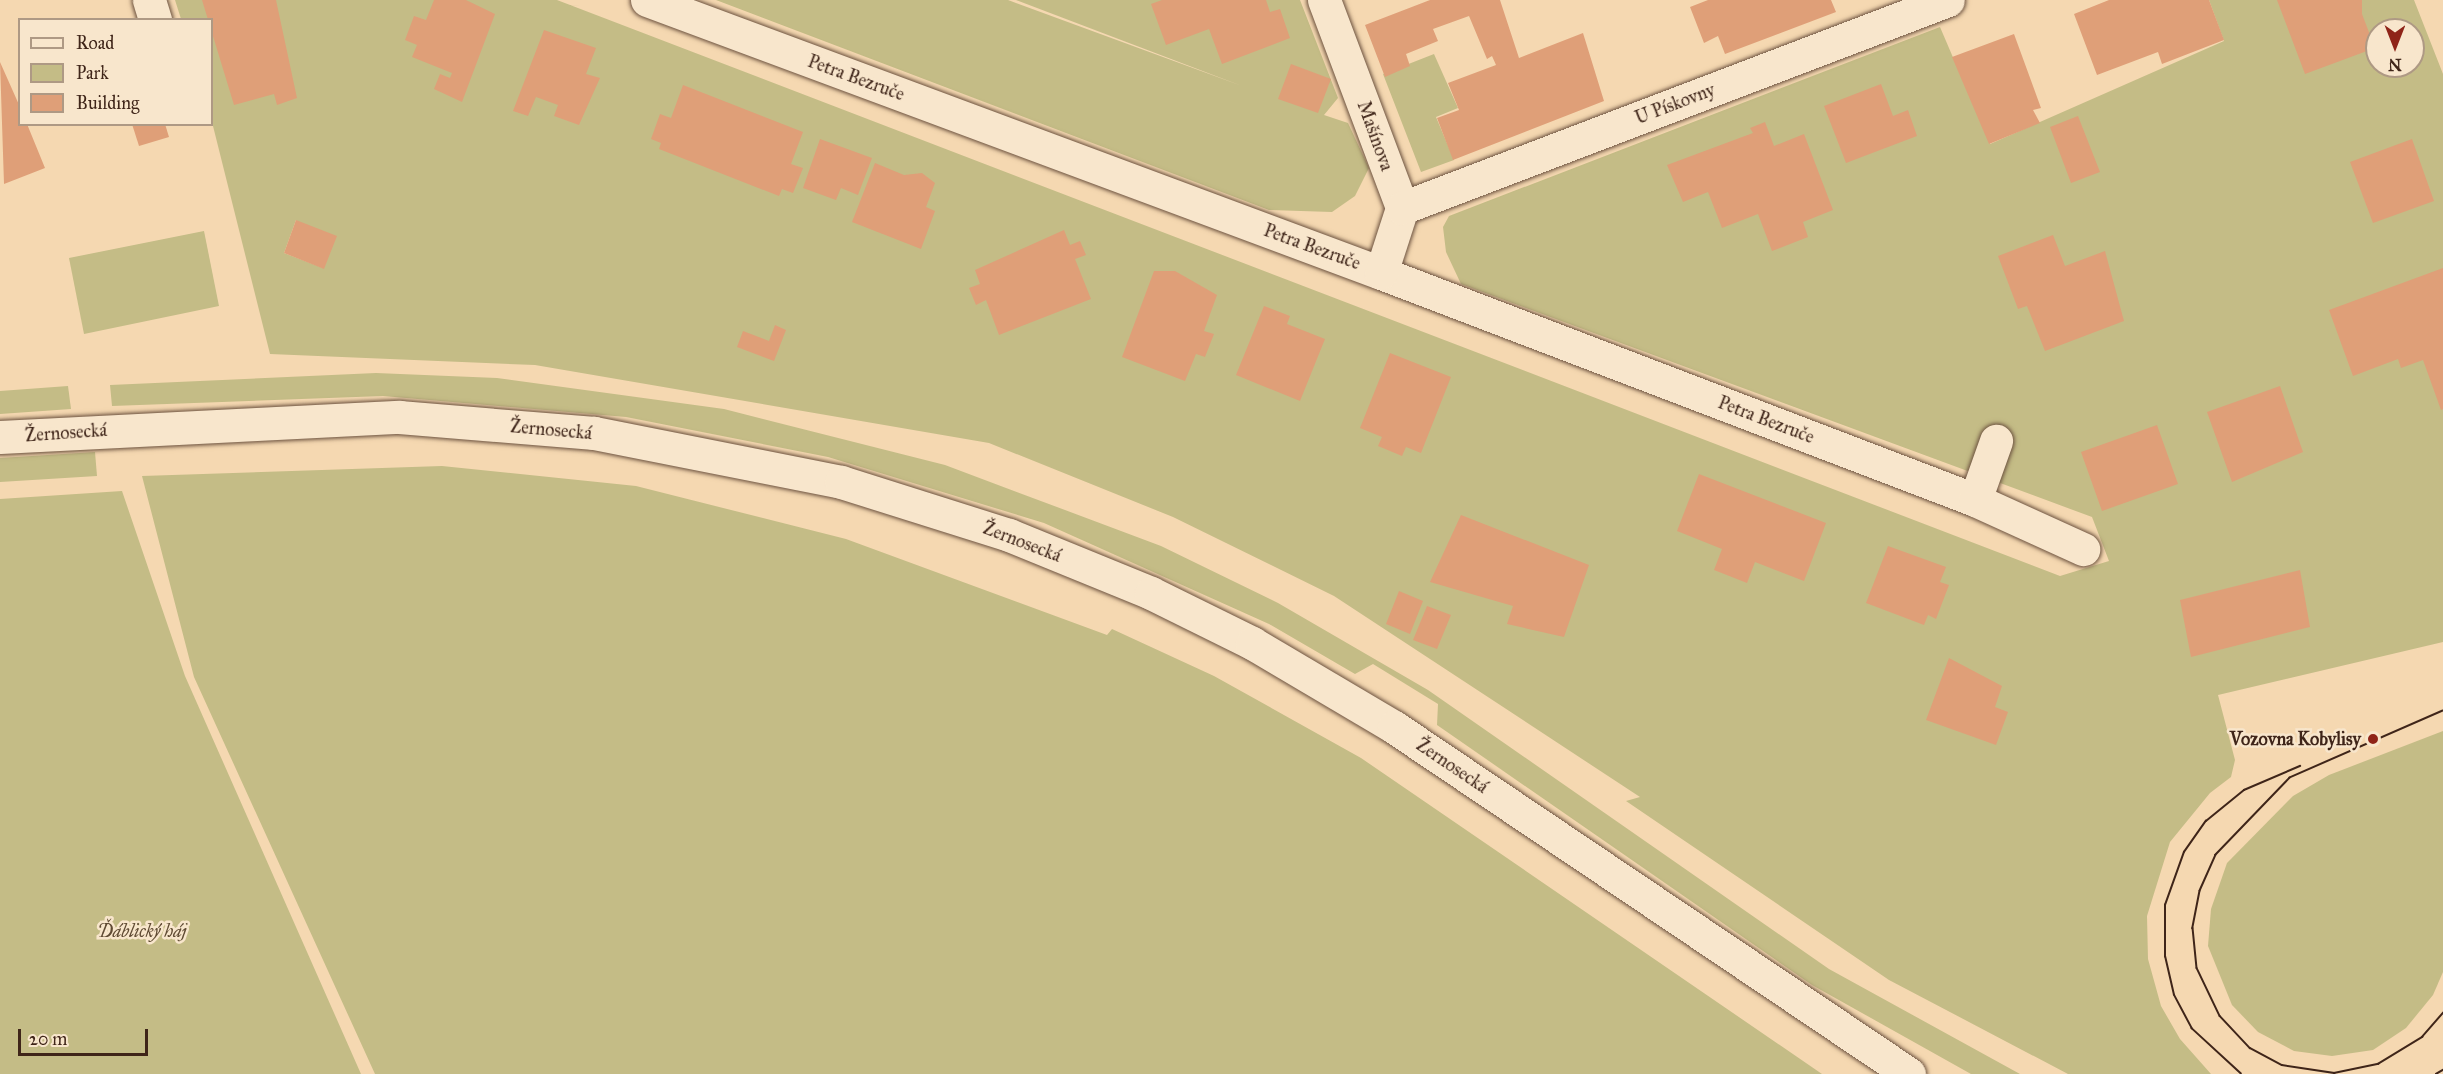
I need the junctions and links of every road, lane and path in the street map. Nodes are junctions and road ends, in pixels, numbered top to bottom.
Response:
1 (150, 0) edge
2 (647, 0) edge
3 (1324, 0) edge
4 (1948, 0) edge
5 (1904, 8) edge
6 (154, 18) edge
7 (1402, 208) junction
8 (1381, 273) junction
9 (0, 437) edge
10 (1996, 441) dead end
11 (1975, 500) junction
12 (2083, 549) dead end
13 (1909, 1074) edge

1 - 6 street
2 - 8 street, Petra Bezruče
3 - 7 street, Mašínova
4 - 5 street, U Pískovny
5 - 7 street, U Pískovny
7 - 8 street
8 - 11 street, Petra Bezruče
9 - 13 street, Žernosecká
10 - 11 street
11 - 12 street, Petra Bezruče

